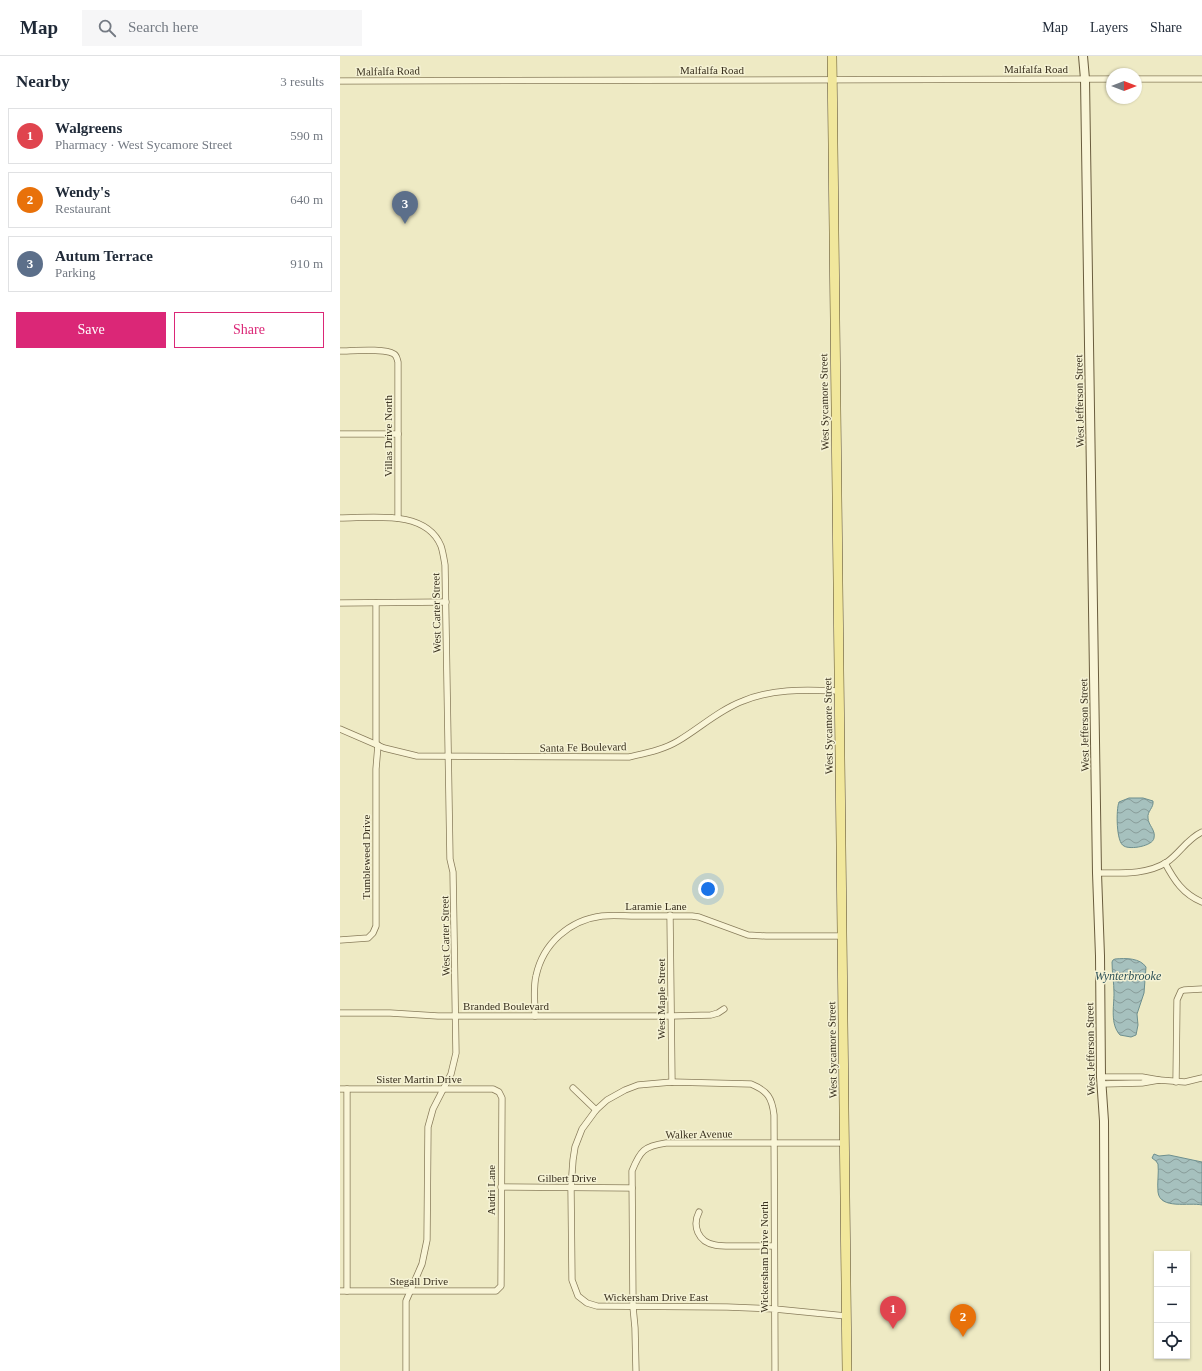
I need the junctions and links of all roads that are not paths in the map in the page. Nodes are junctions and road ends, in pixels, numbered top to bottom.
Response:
1 (832, 56) edge
2 (1083, 56) edge
3 (1085, 79) junction
4 (1106, 79) edge
5 (1142, 79) edge
6 (1202, 79) edge
7 (832, 80) junction
8 (340, 81) edge
9 (340, 351) edge
10 (340, 434) edge
11 (398, 434) junction
12 (340, 518) edge
13 (398, 518) junction
14 (446, 602) junction
15 (340, 603) edge
16 (376, 603) junction
17 (839, 691) junction
18 (340, 729) edge
19 (377, 744) junction
20 (449, 757) junction
21 (1202, 832) edge
22 (1165, 863) junction
23 (1097, 873) junction
24 (1202, 902) edge
25 (670, 916) junction
26 (842, 936) junction
27 (340, 940) edge
28 (1202, 989) edge
29 (724, 1009) dead end
30 (340, 1013) edge
31 (456, 1016) junction
32 (535, 1016) junction
33 (671, 1016) junction
34 (1202, 1078) edge
35 (1101, 1081) junction
36 (672, 1082) junction
37 (1176, 1082) junction
38 (573, 1088) dead end
39 (340, 1089) edge
40 (347, 1089) junction
41 (444, 1090) junction
42 (498, 1091) joint
43 (596, 1110) junction
44 (774, 1143) junction
45 (845, 1143) junction
46 (501, 1188) junction
47 (571, 1188) junction
48 (632, 1188) junction
49 (700, 1212) dead end
50 (774, 1246) junction
51 (347, 1290) junction
52 (499, 1290) joint
53 (340, 1291) edge
54 (411, 1291) junction
55 (633, 1307) junction
56 (775, 1309) junction
57 (846, 1316) junction
58 (406, 1371) edge
59 (636, 1371) edge
60 (775, 1371) edge
61 (847, 1371) edge
62 (1105, 1371) edge

1 - 7 main road, West Sycamore Street
2 - 3 street, West Jefferson Street
3 - 4 street, Malfalfa Road
3 - 7 street, Malfalfa Road
3 - 23 street, West Jefferson Street
5 - 6 street
7 - 8 street, Malfalfa Road
7 - 17 main road, West Sycamore Street
9 - 11 street, Villas Drive North
10 - 11 street
11 - 13 street, Villas Drive North
12 - 13 street, West Carter Street
13 - 14 street, West Carter Street
14 - 16 street
14 - 20 street, West Carter Street
15 - 16 street
16 - 19 street, Tumbleweed Drive
17 - 20 street, Santa Fe Boulevard
17 - 26 main road, West Sycamore Street
18 - 19 street, Santa Fe Boulevard
19 - 20 street, Santa Fe Boulevard
19 - 27 street, Tumbleweed Drive
20 - 31 street, West Carter Street
21 - 22 street
22 - 23 street
22 - 24 street
23 - 35 street, West Jefferson Street
25 - 26 street, Laramie Lane
25 - 32 street, Laramie Lane
25 - 33 street, West Maple Street
26 - 45 main road, West Sycamore Street
28 - 37 street
29 - 33 street, Branded Boulevard
30 - 31 street, Branded Boulevard
31 - 32 street, Branded Boulevard
31 - 41 street, West Carter Street
32 - 33 street, Branded Boulevard
33 - 36 street, West Maple Street
34 - 37 street
35 - 37 street
35 - 62 street, West Jefferson Street
36 - 43 street, Wickersham Drive East
36 - 44 street, Wickersham Drive North
38 - 43 street
39 - 40 street, Sister Martin Drive
40 - 41 street, Sister Martin Drive
40 - 51 street
41 - 42 street, Sister Martin Drive
41 - 54 street, West Carter Street
42 - 46 street, Audri Lane
43 - 47 street, Wickersham Drive East
44 - 45 street, Walker Avenue
44 - 48 street, Walker Avenue
44 - 50 street, Wickersham Drive North
45 - 57 main road, West Sycamore Street
46 - 47 street, Gilbert Drive
46 - 52 street, Audri Lane
47 - 48 street, Gilbert Drive
47 - 55 street, Wickersham Drive East
48 - 55 street, Walker Avenue
49 - 50 street
50 - 56 street, Wickersham Drive North
51 - 53 street, Stegall Drive
51 - 54 street, Stegall Drive
52 - 54 street, Stegall Drive
54 - 58 street, West Carter Street
55 - 56 street, Wickersham Drive East
55 - 59 street, Walker Avenue
56 - 57 street, Wickersham Drive East
56 - 60 street, Wickersham Drive North
57 - 61 main road, West Sycamore Street

